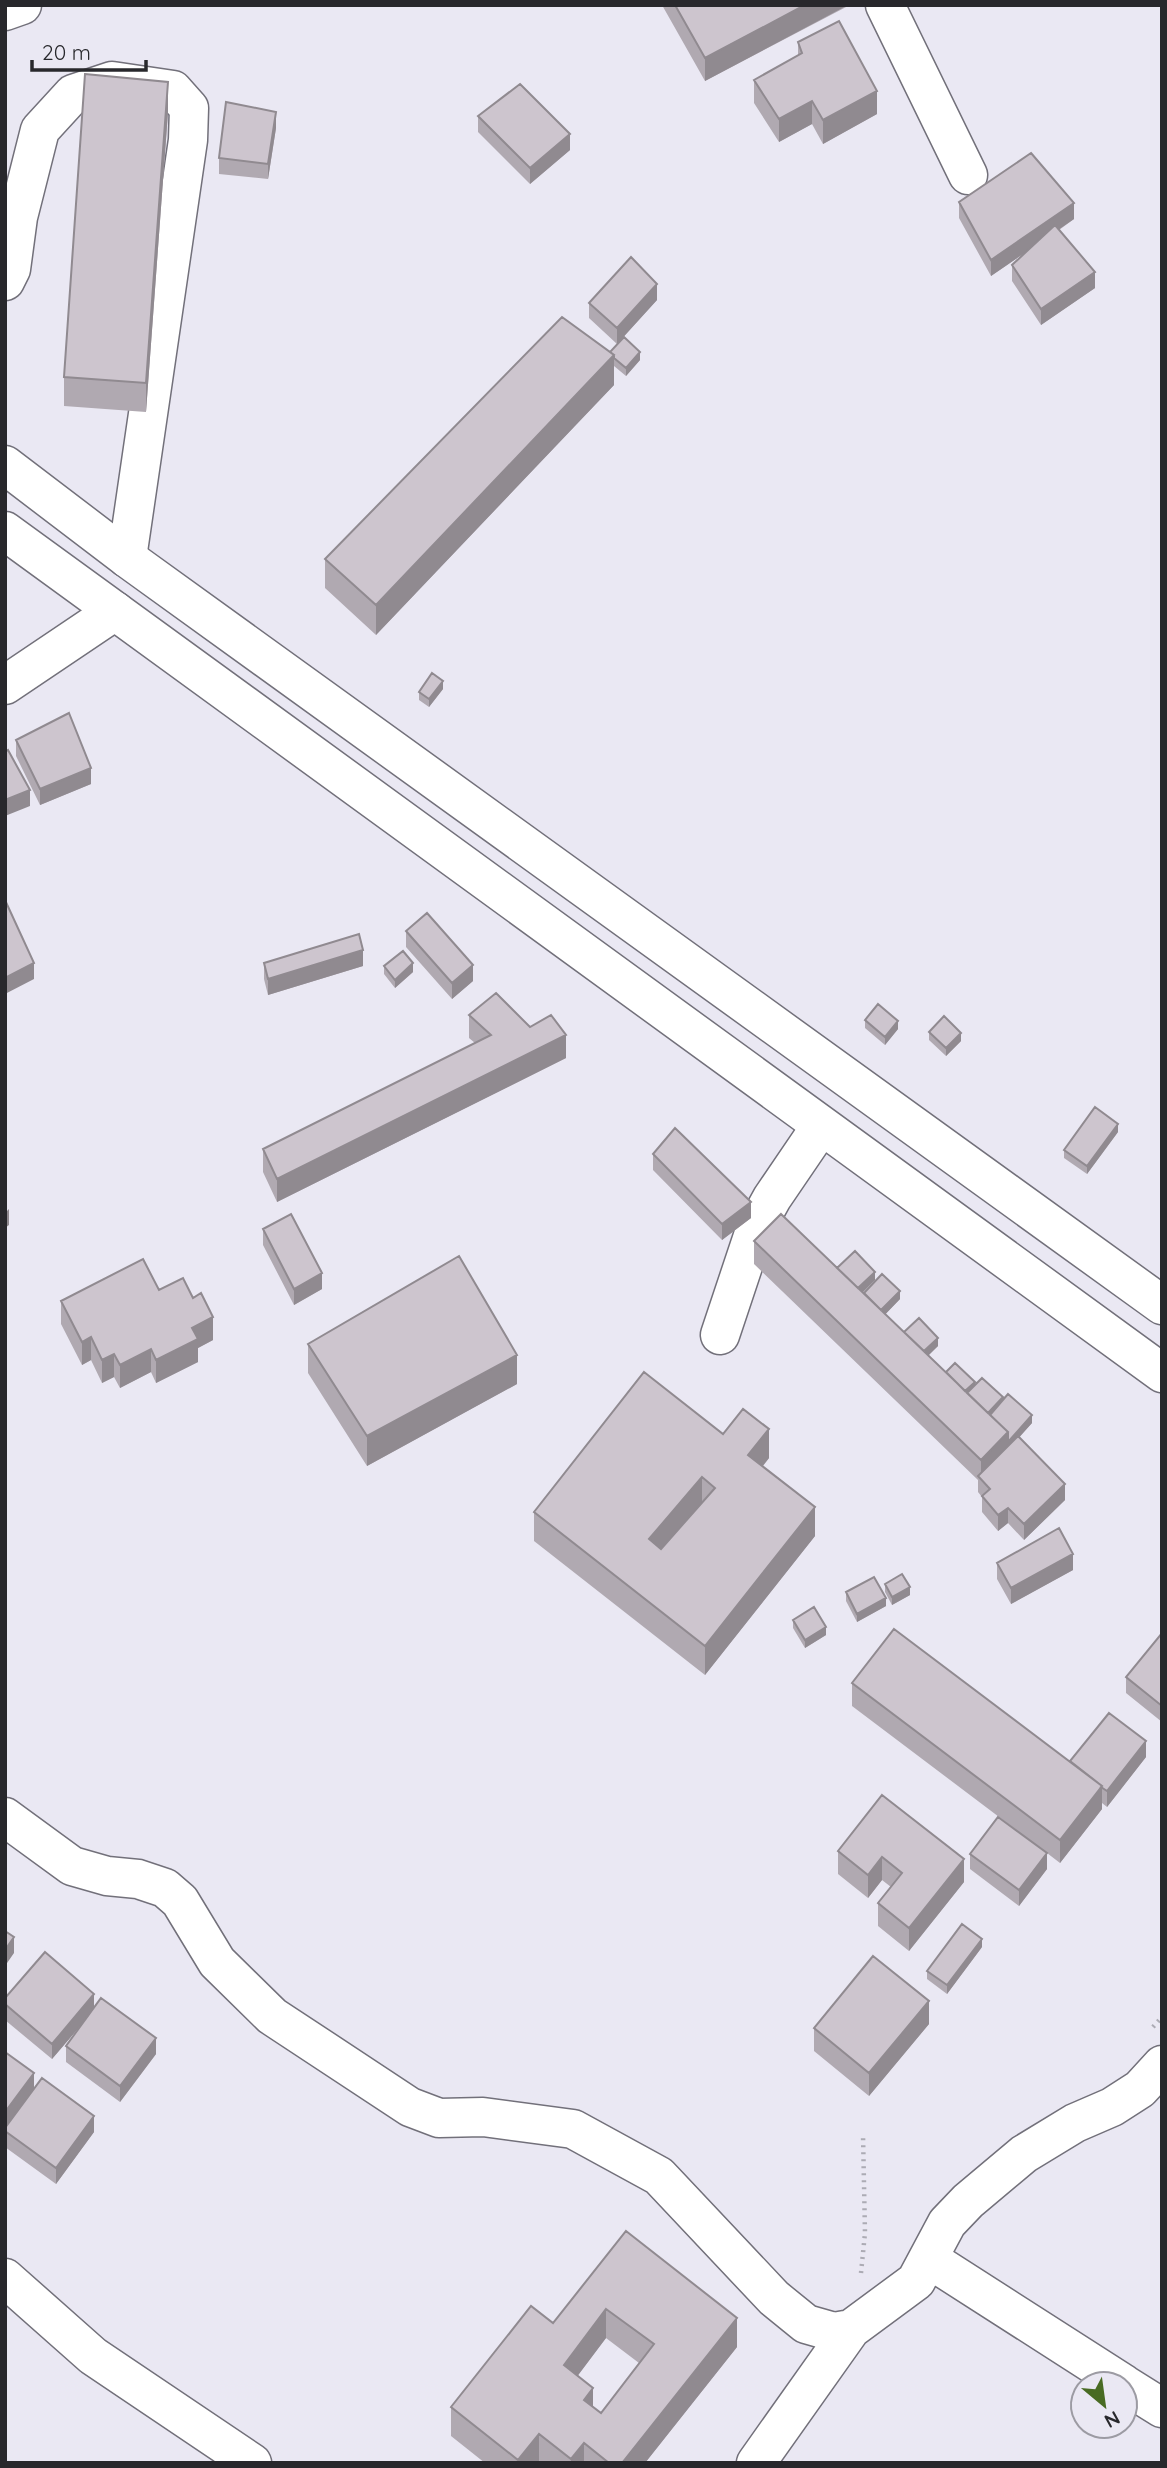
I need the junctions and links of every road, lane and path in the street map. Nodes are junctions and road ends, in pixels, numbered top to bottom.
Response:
1 (22, 5) edge
2 (885, 5) edge
3 (5, 11) edge
4 (968, 175) dead end
5 (5, 281) edge
6 (5, 465) edge
7 (5, 531) edge
8 (127, 558) junction
9 (115, 611) junction
10 (5, 685) edge
11 (821, 1126) junction
12 (1162, 1305) edge
13 (720, 1335) dead end
14 (1162, 1373) edge
15 (5, 1817) edge
16 (1162, 2064) edge
17 (863, 2134) dead end
18 (929, 2259) junction
19 (860, 2273) dead end
20 (5, 2278) edge
21 (851, 2329) junction
22 (1102, 2370) edge
23 (1139, 2393) edge
24 (1162, 2408) edge
25 (252, 2463) edge
26 (756, 2463) edge

1 - 3 main road
2 - 4 main road
5 - 8 main road
6 - 8 main road
7 - 9 main road
8 - 12 main road
9 - 10 main road
9 - 11 main road
11 - 13 main road
11 - 14 main road
15 - 21 main road
16 - 18 main road
17 - 19 path
18 - 21 main road
18 - 22 main road
20 - 25 main road
21 - 26 main road
23 - 24 main road

